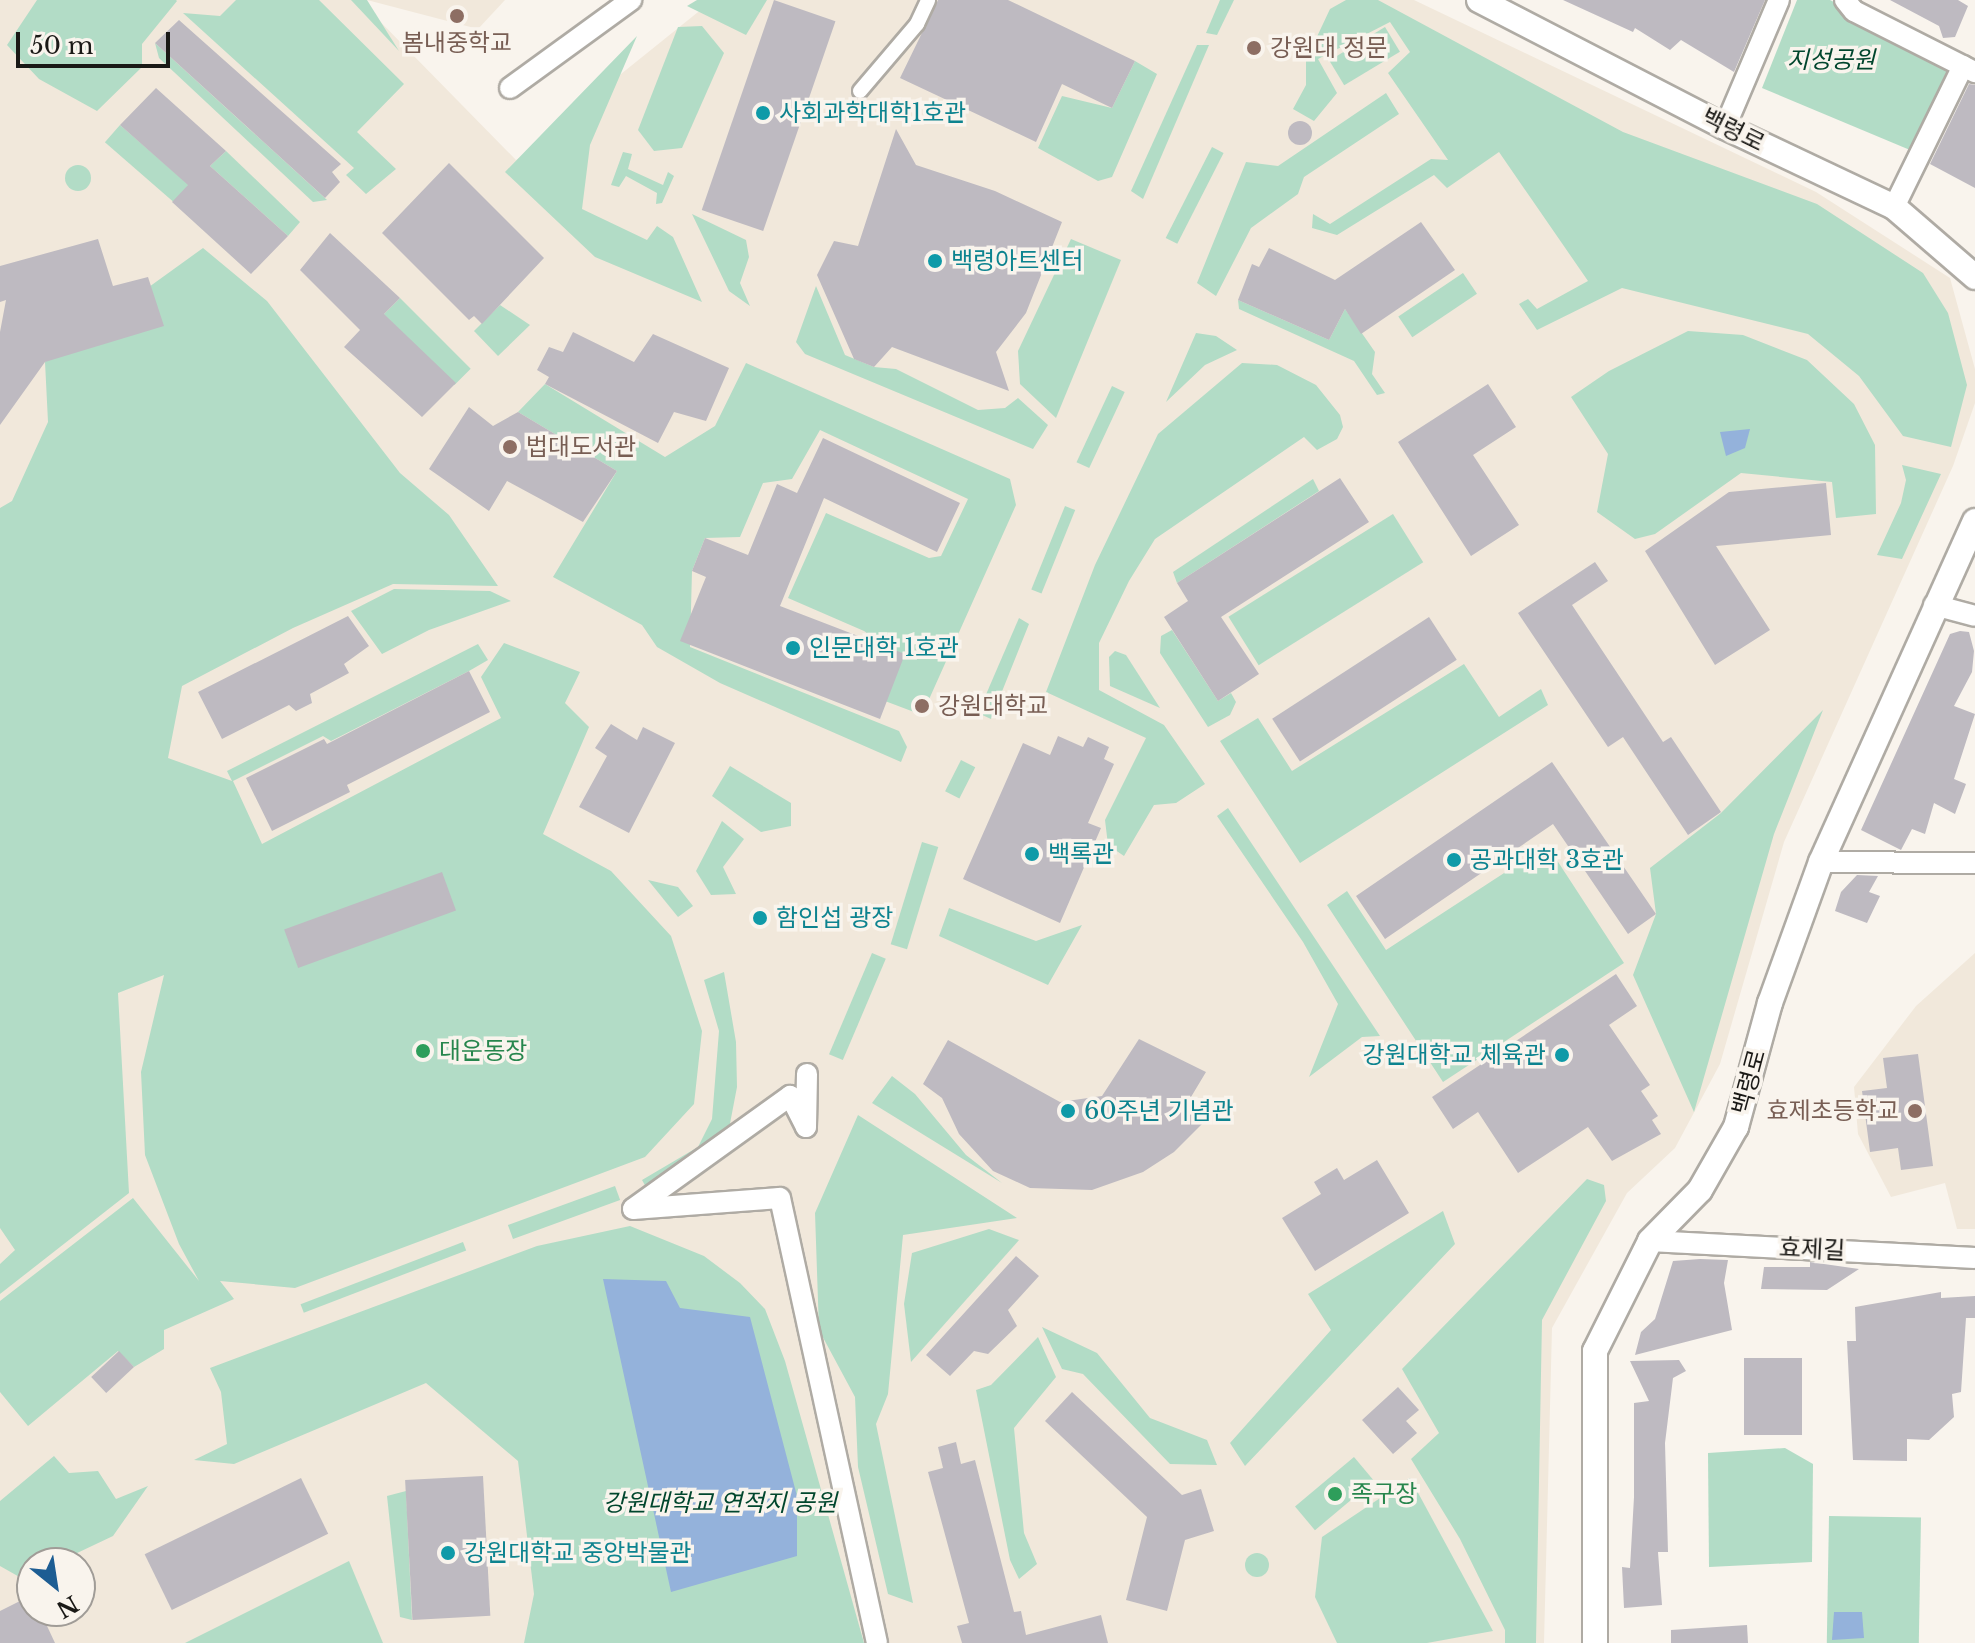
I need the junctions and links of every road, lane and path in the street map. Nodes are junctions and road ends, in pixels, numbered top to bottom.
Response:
1 (631, 0) edge
2 (928, 0) edge
3 (1479, 0) edge
4 (1779, 0) edge
5 (1845, 0) edge
6 (1969, 69) edge
7 (510, 88) dead end
8 (860, 91) dead end
9 (1725, 127) junction
10 (1894, 207) junction
11 (1975, 277) edge
12 (1975, 521) edge
13 (1934, 605) junction
14 (1975, 616) edge
15 (1821, 862) junction
16 (1975, 863) edge
17 (807, 1074) dead end
18 (1650, 1241) junction
19 (1975, 1258) edge
20 (877, 1643) edge
21 (1595, 1643) edge

1 - 7 street
2 - 8 street
3 - 9 street, 백령로
4 - 9 street
5 - 6 street
6 - 10 street
9 - 10 street, 백령로
10 - 11 street, 백령로
12 - 13 street, 백령로
13 - 14 street
13 - 15 street, 백령로
15 - 16 street
15 - 18 street, 백령로
17 - 20 street
18 - 19 street, 효제길
18 - 21 street, 백령로

